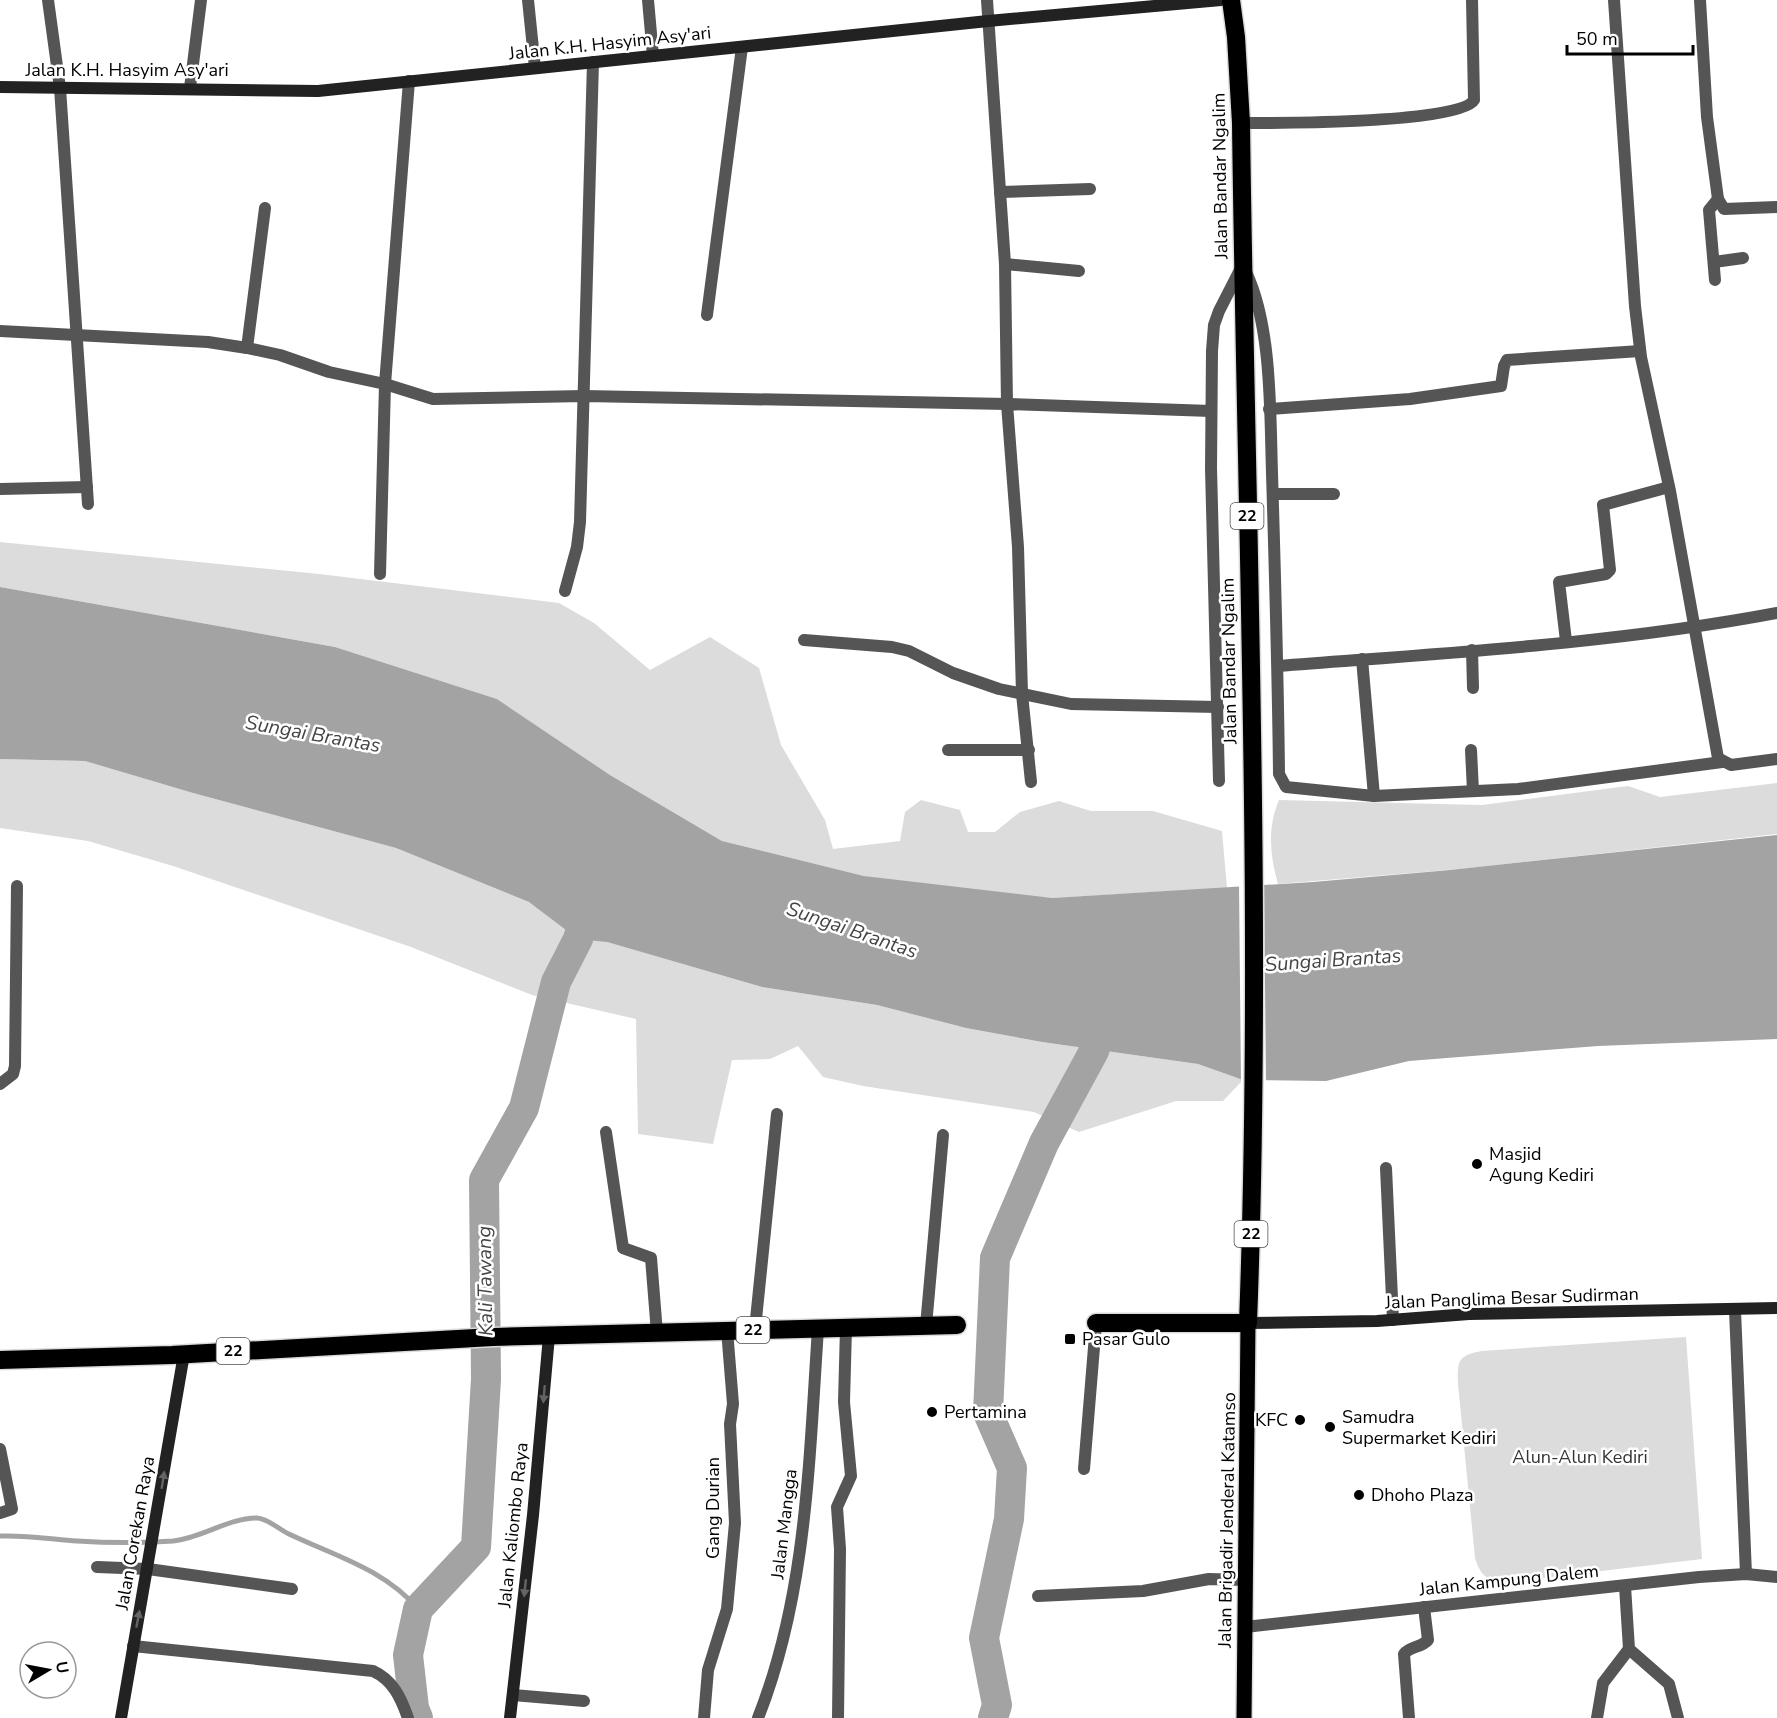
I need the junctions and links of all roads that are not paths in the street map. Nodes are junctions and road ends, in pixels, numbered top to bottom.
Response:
1 (48, 0) edge
2 (201, 0) edge
3 (528, 0) edge
4 (648, 0) edge
5 (987, 0) edge
6 (1221, 0) edge
7 (1231, 0) edge
8 (1472, 0) edge
9 (1614, 0) edge
10 (1700, 0) edge
11 (988, 21) junction
12 (742, 47) junction
13 (653, 56) junction
14 (593, 62) junction
15 (535, 68) junction
16 (409, 81) junction
17 (0, 87) edge
18 (60, 88) junction
19 (190, 88) junction
20 (1241, 123) junction
21 (1090, 189) dead end
22 (1000, 192) junction
23 (1718, 200) junction
24 (1777, 207) edge
25 (265, 208) dead end
26 (1743, 258) dead end
27 (1714, 262) junction
28 (1005, 264) junction
29 (1243, 265) junction
30 (1079, 271) dead end
31 (1715, 280) dead end
32 (707, 315) dead end
33 (0, 331) edge
34 (77, 337) junction
35 (247, 348) junction
36 (1640, 351) junction
37 (385, 384) junction
38 (584, 396) junction
39 (1007, 404) junction
40 (1269, 409) junction
41 (1211, 411) junction
42 (87, 487) junction
43 (1669, 487) junction
44 (0, 489) edge
45 (1272, 494) junction
46 (1335, 494) dead end
47 (88, 504) dead end
48 (380, 574) dead end
49 (565, 591) dead end
50 (1777, 613) edge
51 (1695, 627) junction
52 (804, 640) dead end
53 (1566, 641) junction
54 (1472, 650) junction
55 (1362, 659) junction
56 (1278, 666) junction
57 (1473, 688) dead end
58 (1022, 694) junction
59 (1218, 706) junction
60 (948, 750) dead end
61 (1029, 750) junction
62 (1471, 750) dead end
63 (1777, 759) edge
64 (1722, 762) junction
65 (1219, 780) dead end
66 (1031, 782) dead end
67 (1473, 791) junction
68 (1374, 796) junction
69 (17, 886) dead end
70 (0, 1084) edge
71 (777, 1114) dead end
72 (606, 1132) dead end
73 (943, 1135) dead end
74 (1386, 1168) dead end
75 (1777, 1308) edge
76 (1736, 1310) junction
77 (1393, 1320) junction
78 (1096, 1323) joint
79 (1248, 1323) junction
80 (957, 1325) dead end
81 (926, 1326) junction
82 (846, 1328) junction
83 (755, 1329) junction
84 (818, 1329) junction
85 (727, 1330) junction
86 (657, 1332) junction
87 (549, 1336) junction
88 (184, 1354) junction
89 (0, 1360) edge
90 (0, 1449) edge
91 (1084, 1469) dead end
92 (0, 1513) edge
93 (97, 1567) dead end
94 (148, 1569) junction
95 (1746, 1574) junction
96 (1777, 1577) edge
97 (1245, 1580) junction
98 (1625, 1586) junction
99 (292, 1589) dead end
100 (1038, 1596) dead end
101 (1424, 1608) junction
102 (1245, 1627) junction
103 (133, 1646) junction
104 (1629, 1649) junction
105 (513, 1695) junction
106 (584, 1701) dead end
107 (121, 1718) edge
108 (408, 1718) edge
109 (510, 1718) edge
110 (704, 1718) edge
111 (758, 1718) edge
112 (838, 1718) edge
113 (1244, 1718) edge
114 (1409, 1718) edge
115 (1597, 1718) edge
116 (1678, 1718) edge

1 - 18 street
2 - 19 street
3 - 15 street
4 - 13 street
5 - 11 street
6 - 11 street, Jalan K.H. Hasyim Asy'ari
7 - 20 highway, Jalan Bandar Ngalim / 22
8 - 20 street
9 - 36 street
10 - 23 street
11 - 12 street, Jalan K.H. Hasyim Asy'ari
11 - 22 street
12 - 13 street, Jalan K.H. Hasyim Asy'ari
12 - 32 street
13 - 14 street, Jalan K.H. Hasyim Asy'ari
14 - 15 street, Jalan K.H. Hasyim Asy'ari
14 - 38 street
15 - 16 street, Jalan K.H. Hasyim Asy'ari
16 - 19 street, Jalan K.H. Hasyim Asy'ari
16 - 37 street
17 - 18 street, Jalan K.H. Hasyim Asy'ari
18 - 19 street, Jalan K.H. Hasyim Asy'ari
18 - 34 street
20 - 29 highway, Jalan Bandar Ngalim / 22
21 - 22 street
22 - 28 street
23 - 24 street
23 - 27 street
25 - 35 street
26 - 27 street
27 - 31 street
28 - 30 street
28 - 39 street
29 - 40 street
29 - 41 street
29 - 79 highway, Jalan Bandar Ngalim / 22
33 - 34 street
34 - 35 street
34 - 42 street
35 - 37 street
36 - 40 street
36 - 43 street
37 - 38 street
37 - 48 street
38 - 39 street
38 - 49 street
39 - 41 street
39 - 58 street
40 - 45 street
41 - 59 street
42 - 44 street
42 - 47 street
43 - 51 street
43 - 53 street
45 - 46 street
45 - 56 street
50 - 51 street
51 - 53 street
51 - 64 street
52 - 58 street
53 - 54 street
54 - 55 street
54 - 57 street
55 - 56 street
55 - 68 street
56 - 68 street
58 - 59 street
58 - 61 street
59 - 65 street
60 - 61 street
61 - 66 street
62 - 67 street
63 - 64 street
64 - 67 street
67 - 68 street
69 - 70 street
71 - 83 street
72 - 86 street
73 - 81 street
74 - 77 street
75 - 76 street, Jalan Panglima Besar Sudirman
76 - 77 street, Jalan Panglima Besar Sudirman
76 - 95 street
77 - 79 street, Jalan Panglima Besar Sudirman
78 - 79 highway
78 - 91 street
79 - 97 main road, Jalan Brigadir Jenderal Katamso
80 - 81 highway, 22
81 - 82 highway, 22
82 - 84 highway, 22
82 - 112 street
83 - 84 highway, 22
83 - 85 highway, 22
84 - 111 street, Jalan Mangga
85 - 86 highway, 22
85 - 110 street, Gang Durian
86 - 87 highway, 22
87 - 88 highway, 22
87 -> 105 street, Jalan Kaliombo Raya
88 - 89 highway, 22
94 -> 88 street, Jalan Corekan Raya
90 - 92 street
93 - 94 street
94 - 99 street
103 -> 94 street, Jalan Corekan Raya
95 - 96 street, Jalan Kampung Dalem
95 - 98 street, Jalan Kampung Dalem
97 - 100 street
97 - 102 main road, Jalan Brigadir Jenderal Katamso
98 - 101 street, Jalan Kampung Dalem
98 - 104 street
101 - 102 street, Jalan Kampung Dalem
101 - 114 street
102 - 113 main road, Jalan Brigadir Jenderal Katamso
103 - 107 street, Jalan Corekan Raya
103 - 108 street
104 - 115 street
104 - 116 street
105 - 106 street
105 - 109 street, Jalan Kaliombo Raya

